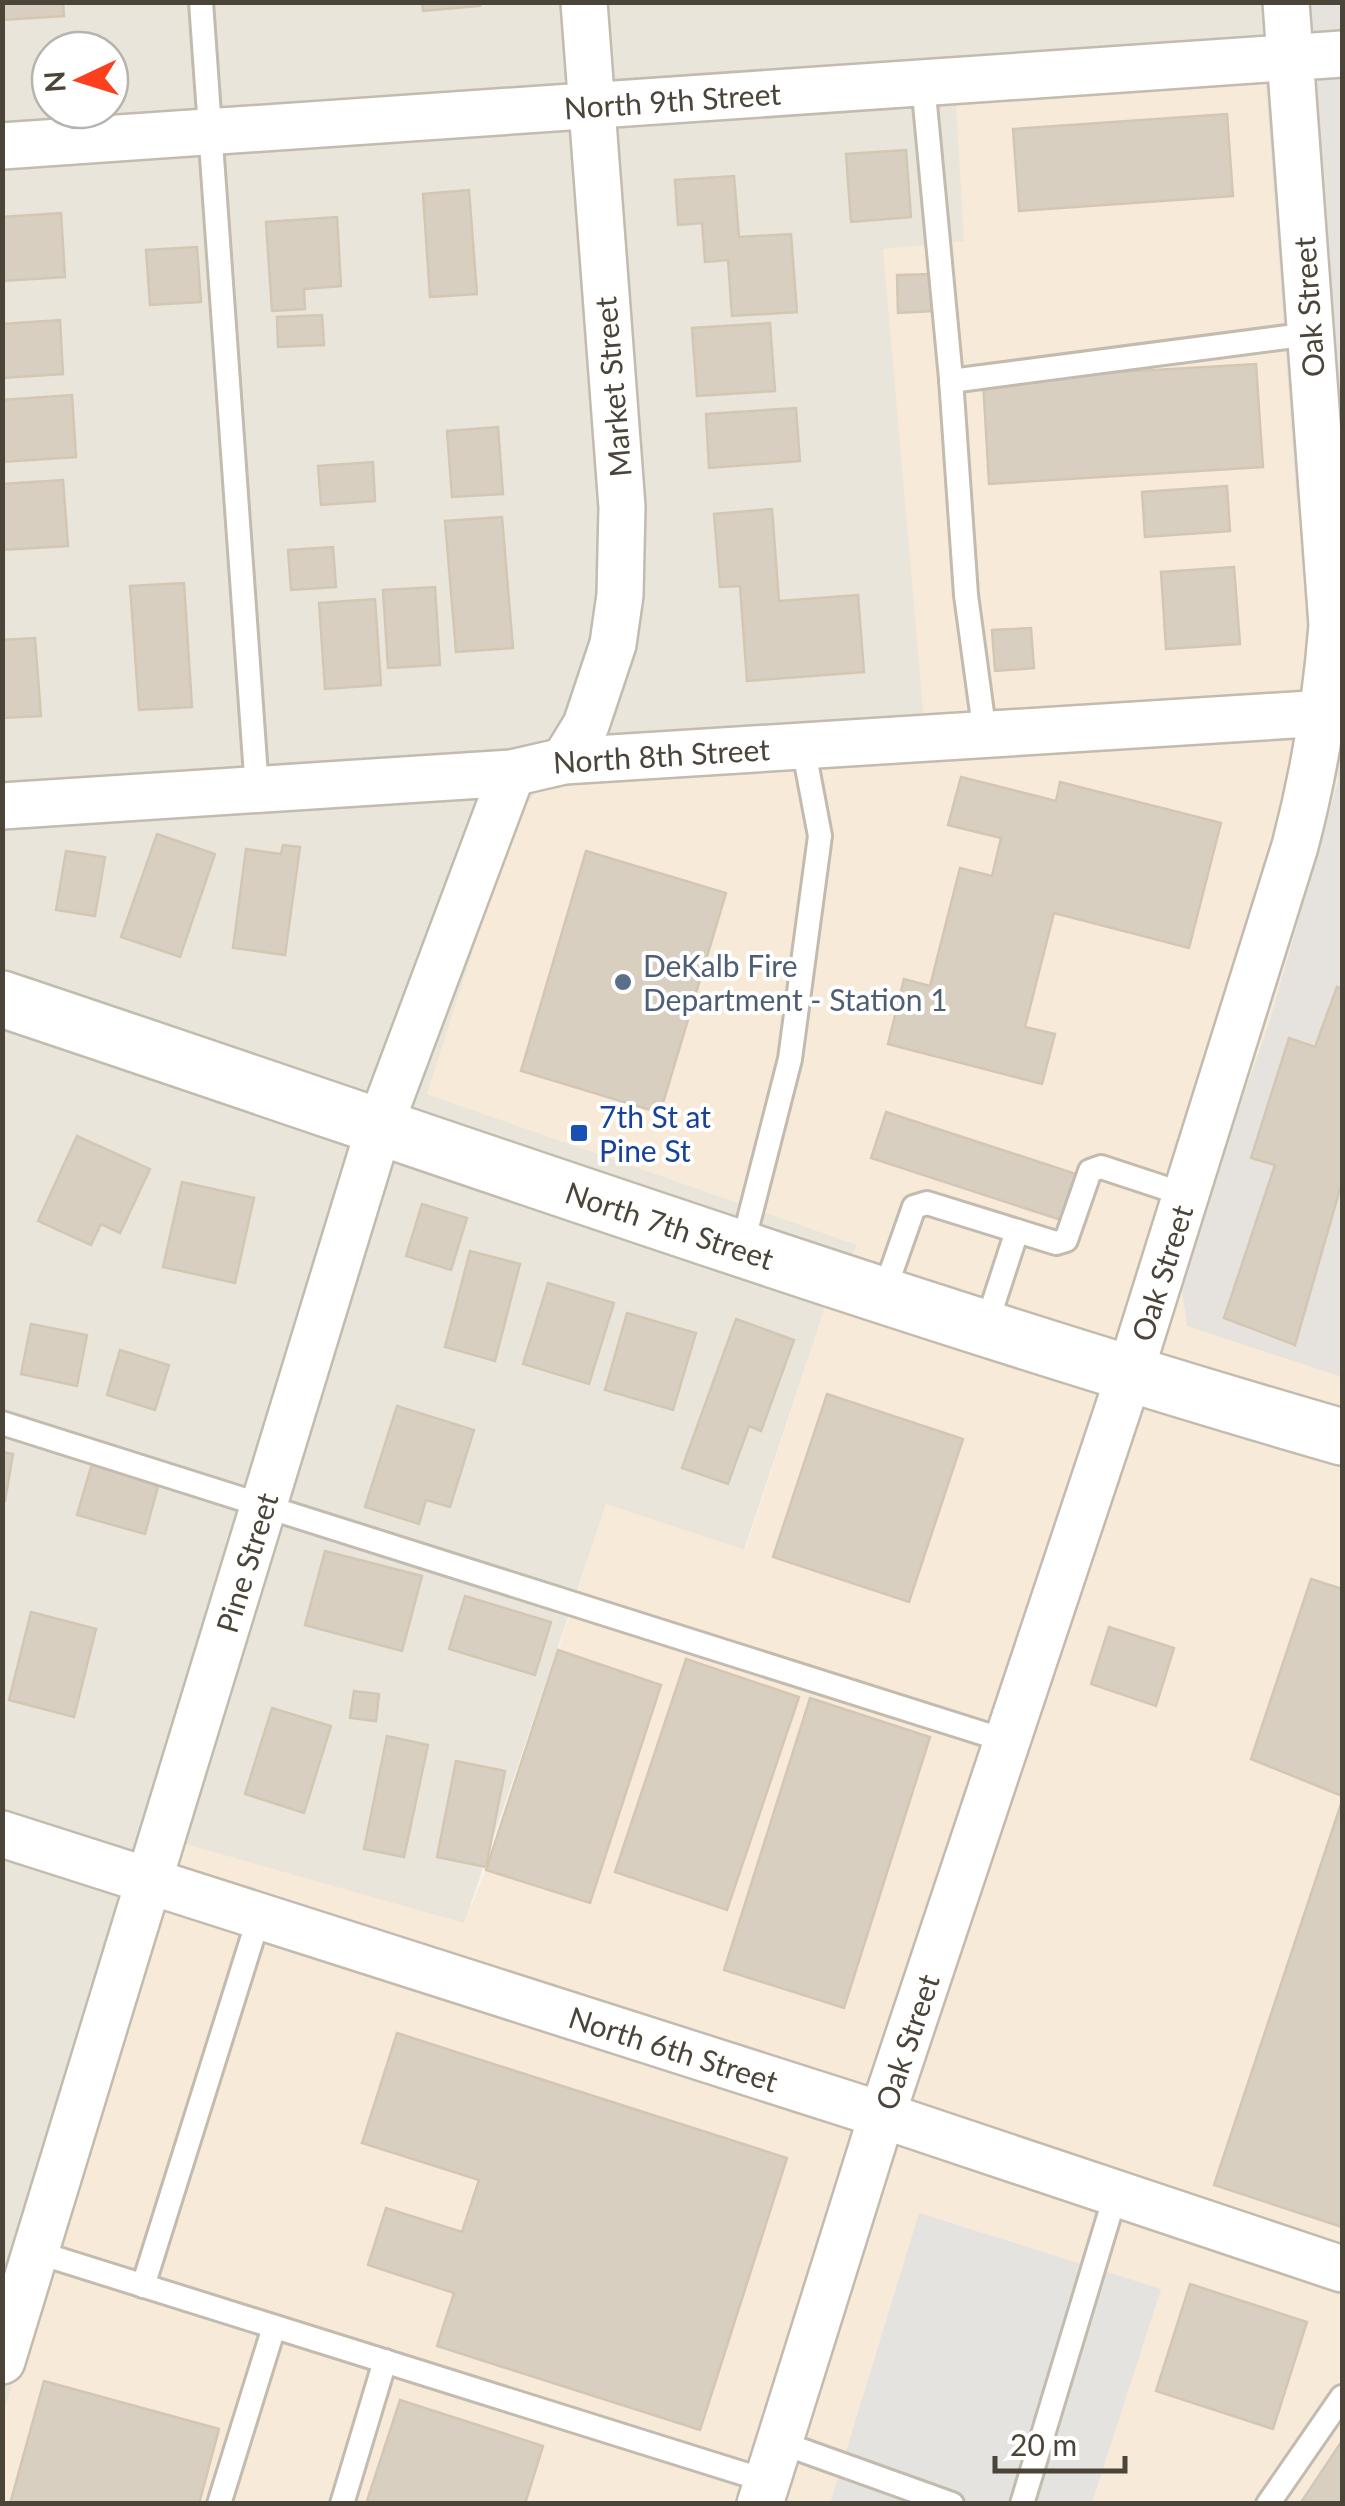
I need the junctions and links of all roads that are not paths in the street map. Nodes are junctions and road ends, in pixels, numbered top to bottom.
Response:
1 (201, 2) edge
2 (584, 2) edge
3 (1286, 2) edge
4 (1342, 54) edge
5 (1290, 58) junction
6 (922, 82) junction
7 (594, 104) junction
8 (212, 131) junction
9 (2, 146) edge
10 (1310, 334) junction
11 (950, 381) junction
12 (1325, 713) junction
13 (985, 734) junction
14 (803, 746) junction
15 (564, 761) junction
16 (512, 773) junction
17 (257, 790) junction
18 (2, 806) edge
19 (2, 1000) edge
20 (380, 1125) junction
21 (1186, 1195) junction
22 (1017, 1231) junction
23 (742, 1247) junction
24 (883, 1296) junction
25 (985, 1329) junction
26 (1130, 1376) junction
27 (2, 1423) edge
28 (1342, 1437) edge
29 (265, 1506) junction
30 (1008, 1741) junction
31 (2, 1834) edge
32 (151, 1883) junction
33 (260, 1917) junction
34 (882, 2115) junction
35 (1116, 2193) junction
36 (36, 2252) junction
37 (1342, 2269) edge
38 (143, 2286) junction
39 (274, 2327) junction
40 (2, 2361) edge
41 (385, 2361) junction
42 (1342, 2396) edge
43 (769, 2476) edge
44 (219, 2504) edge
45 (342, 2504) edge
46 (952, 2504) edge
47 (1022, 2504) edge
48 (1268, 2504) edge

1 - 8 lane
2 - 7 street, Market Street
3 - 5 street, Oak Street
4 - 5 street, North 9th Street
5 - 6 street, North 9th Street
5 - 10 street, Oak Street
6 - 7 street, North 9th Street
6 - 11 lane
7 - 8 street, North 9th Street
7 - 15 street, Market Street
8 - 9 street, North 9th Street
8 - 17 lane
10 - 11 lane
10 - 12 street, Oak Street
11 - 13 lane
12 - 13 street, North 8th Street
12 - 21 street, Oak Street
13 - 14 street, North 8th Street
14 - 15 street, North 8th Street
14 - 23 lane
15 - 16 street, North 8th Street
16 - 17 street, North 8th Street
16 - 20 street, Pine Street
17 - 18 street, North 8th Street
19 - 20 street, North 7th Street
20 - 23 street, North 7th Street
20 - 29 street, Pine Street
21 - 22 lane
21 - 26 street, Oak Street
22 - 24 lane
22 - 25 lane
23 - 24 street, North 7th Street
24 - 25 street, North 7th Street
25 - 26 street, North 7th Street
26 - 28 street, North 7th Street
26 - 30 street, Oak Street
27 - 29 lane
29 - 30 lane
29 - 32 street, Pine Street
30 - 34 street, Oak Street
31 - 32 street, North 6th Street
32 - 33 street, North 6th Street
32 - 36 street, Pine Street
33 - 34 street, North 6th Street
33 - 38 lane
34 - 35 street, North 6th Street
34 - 43 street, Oak Street
35 - 37 street, North 6th Street
35 - 47 lane
36 - 38 lane
36 - 40 street, Pine Street
38 - 39 lane
39 - 41 lane
39 - 44 lane
41 - 43 lane
41 - 45 lane
42 - 48 lane
43 - 46 lane

